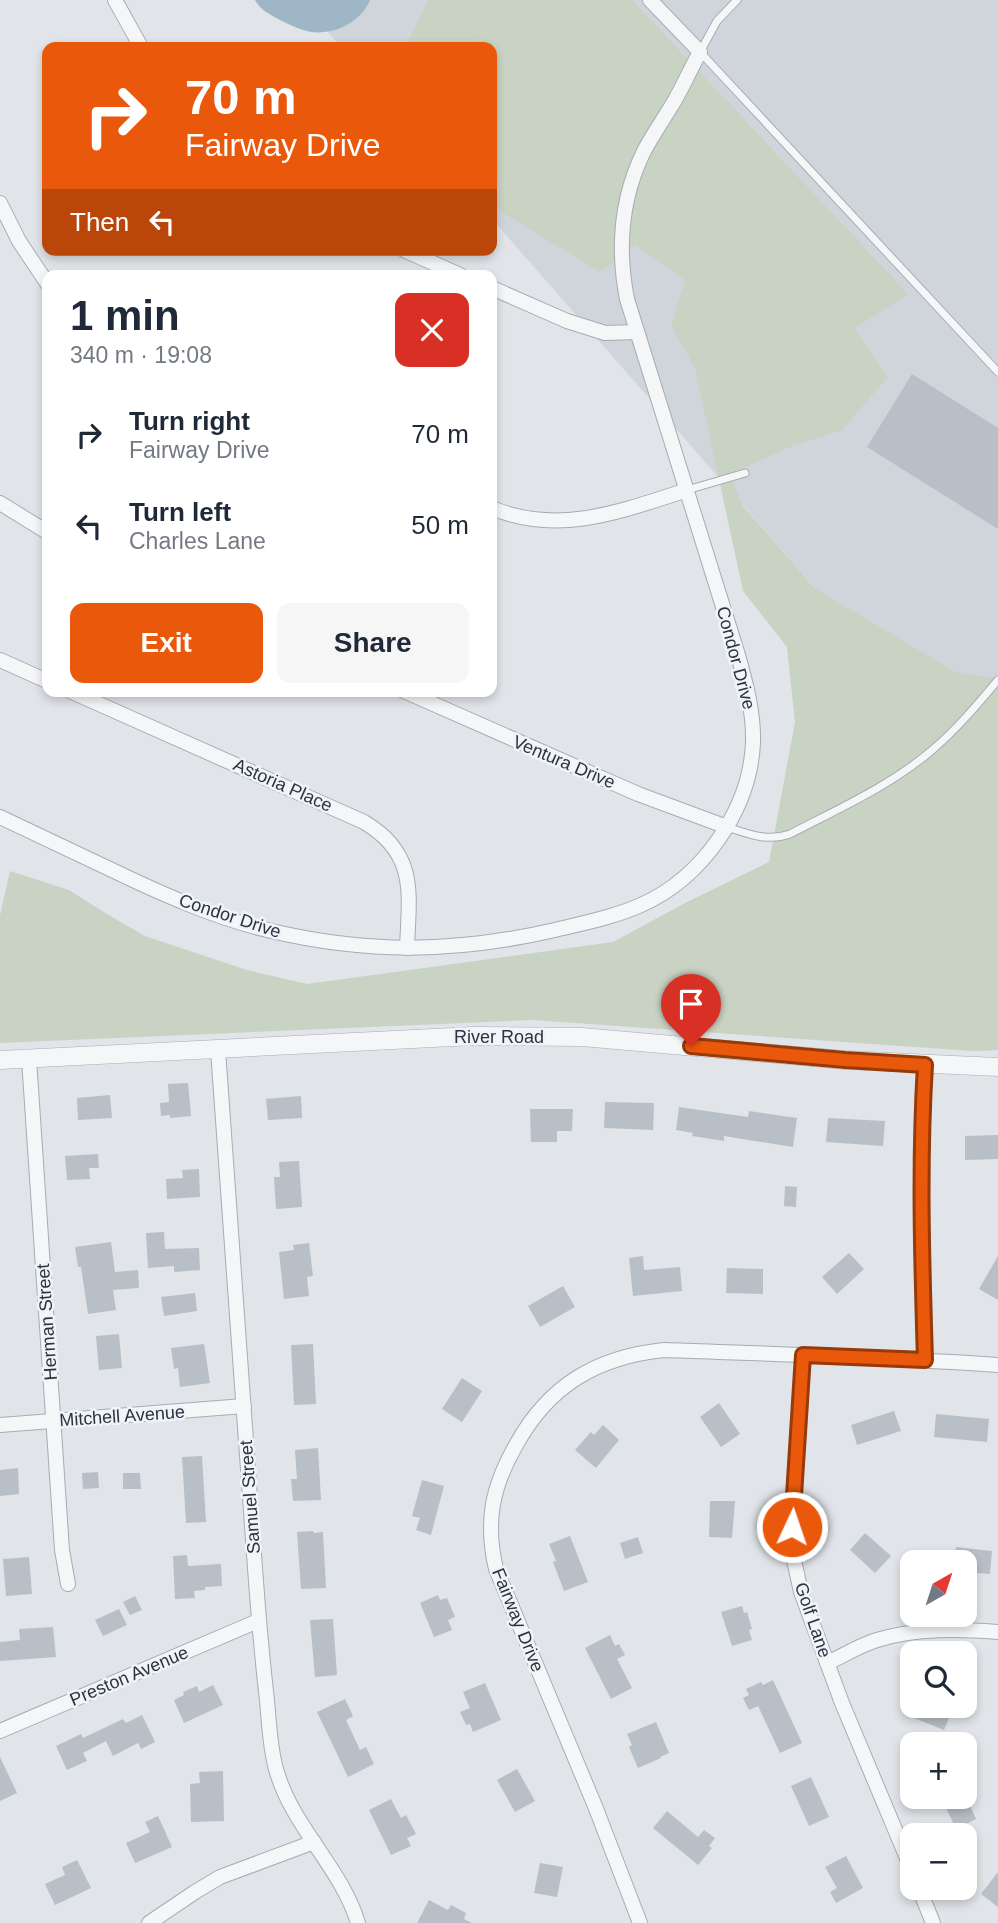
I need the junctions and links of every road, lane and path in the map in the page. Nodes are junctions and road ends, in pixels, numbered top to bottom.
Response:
1 (115, 0) edge
2 (650, 0) edge
3 (737, 0) edge
4 (138, 42) edge
5 (700, 52) junction
6 (0, 203) edge
7 (417, 256) edge
8 (449, 270) edge
9 (42, 276) edge
10 (497, 290) edge
11 (637, 332) junction
12 (998, 372) edge
13 (745, 473) dead end
14 (687, 490) junction
15 (0, 503) edge
16 (497, 509) edge
17 (42, 529) edge
18 (0, 660) edge
19 (42, 679) edge
20 (998, 680) edge
21 (83, 697) edge
22 (418, 697) edge
23 (0, 817) edge
24 (727, 827) junction
25 (407, 948) junction
26 (218, 1050) junction
27 (29, 1059) junction
28 (0, 1060) edge
29 (925, 1065) junction
30 (998, 1068) edge
31 (803, 1355) junction
32 (925, 1360) junction
33 (998, 1365) edge
34 (244, 1406) junction
35 (54, 1421) junction
36 (0, 1425) edge
37 (68, 1584) dead end
38 (258, 1621) junction
39 (998, 1632) edge
40 (827, 1663) junction
41 (0, 1731) edge
42 (900, 1841) edge
43 (314, 1842) junction
44 (924, 1900) edge
45 (149, 1923) edge
46 (358, 1923) edge
47 (640, 1923) edge
48 (933, 1923) edge

1 - 4 street
2 - 5 street
3 - 5 lane
5 - 11 street, Condor Drive
5 - 12 lane
6 - 9 street
7 - 8 street
10 - 11 street
11 - 14 street, Condor Drive
13 - 14 lane
14 - 16 street
14 - 24 street, Condor Drive
15 - 17 street
18 - 19 street
20 - 24 lane
21 - 25 street, Astoria Place
22 - 24 street, Ventura Drive
23 - 25 street, Condor Drive
24 - 25 street, Condor Drive
26 - 27 street, River Road
26 - 29 street, River Road
26 - 34 street, Samuel Street
27 - 28 street, River Road
27 - 35 street, Herman Street
29 - 30 street, River Road
29 - 32 street
31 - 32 street, Fairway Drive
31 - 40 street, Golf Lane
31 - 47 street, Fairway Drive
32 - 33 street, Fairway Drive
34 - 35 street, Mitchell Avenue
34 - 38 street, Samuel Street
35 - 36 street, Mitchell Avenue
35 - 37 street, Herman Street
38 - 41 street, Preston Avenue
38 - 43 street, Samuel Street
39 - 40 street
40 - 42 street, Golf Lane
43 - 45 street
43 - 46 street, Samuel Street
44 - 48 street

